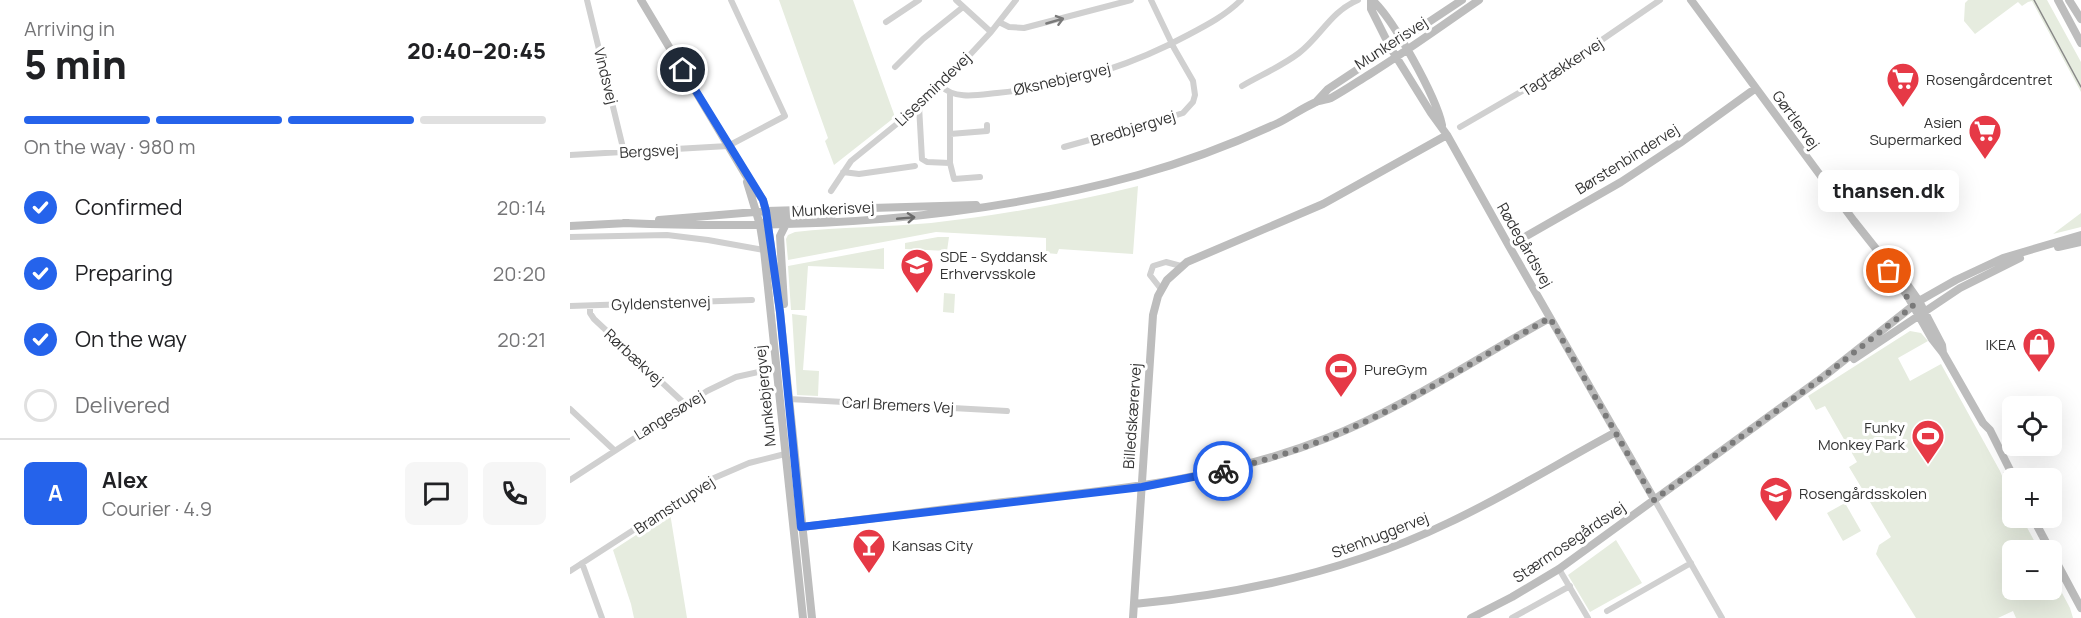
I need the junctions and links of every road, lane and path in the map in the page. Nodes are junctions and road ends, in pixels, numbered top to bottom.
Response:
1 (587, 0) edge
2 (641, 0) edge
3 (731, 0) edge
4 (919, 0) edge
5 (956, 0) edge
6 (1016, 0) edge
7 (1131, 0) edge
8 (1151, 0) edge
9 (1228, 0) edge
10 (1242, 0) edge
11 (1358, 0) edge
12 (1463, 0) edge
13 (1479, 0) edge
14 (1660, 0) edge
15 (1691, 0) edge
16 (2058, 0) edge
17 (2070, 0) edge
18 (1371, 1) edge
19 (963, 7) junction
20 (1232, 9) junction
21 (2081, 19) edge
22 (886, 22) dead end
23 (999, 22) junction
24 (991, 32) junction
25 (1172, 44) junction
26 (2081, 44) edge
27 (1398, 48) junction
28 (895, 67) dead end
29 (941, 86) junction
30 (1242, 86) dead end
31 (1756, 88) junction
32 (950, 94) junction
33 (1315, 102) junction
34 (919, 106) junction
35 (987, 125) dead end
36 (1460, 127) dead end
37 (1445, 131) junction
38 (950, 134) junction
39 (728, 146) junction
40 (1064, 147) dead end
41 (624, 152) junction
42 (570, 155) edge
43 (950, 163) junction
44 (915, 166) dead end
45 (843, 172) junction
46 (980, 177) dead end
47 (831, 191) dead end
48 (1006, 203) junction
49 (763, 219) junction
50 (624, 223) junction
51 (785, 225) junction
52 (570, 226) edge
53 (2081, 235) edge
54 (570, 237) edge
55 (2081, 242) edge
56 (1509, 246) junction
57 (764, 250) junction
58 (1180, 266) junction
59 (1161, 290) junction
60 (752, 300) dead end
61 (570, 306) edge
62 (590, 306) junction
63 (1919, 309) junction
64 (780, 312) junction
65 (1550, 318) junction
66 (776, 368) junction
67 (1823, 377) junction
68 (789, 399) junction
69 (685, 404) junction
70 (570, 409) edge
71 (1007, 411) dead end
72 (1983, 423) junction
73 (1616, 432) junction
74 (614, 450) junction
75 (785, 454) junction
76 (2002, 468) edge
77 (2009, 468) edge
78 (570, 480) edge
79 (1142, 487) junction
80 (1654, 500) junction
81 (801, 527) junction
82 (2036, 528) edge
83 (2038, 528) edge
84 (2040, 533) junction
85 (2044, 540) edge
86 (582, 563) junction
87 (1691, 563) junction
88 (1559, 569) junction
89 (570, 571) edge
90 (2062, 573) edge
91 (1570, 586) junction
92 (1134, 604) junction
93 (2081, 608) edge
94 (1607, 611) dead end
95 (602, 618) edge
96 (803, 618) edge
97 (812, 618) edge
98 (1133, 618) edge
99 (1471, 618) edge
100 (1512, 618) edge
101 (1588, 618) edge
102 (1722, 618) edge

1 - 41 street, Vindsvej
2 - 39 street, Munkebjergvej
3 - 39 street
4 - 22 street
5 - 19 street
6 - 23 street, Lisesmindevej
23 -> 7 street
8 - 25 street, Bredbjergvej
9 - 20 street
10 - 20 street, Øksnebjergvej
11 - 30 street
12 - 27 street, Munkerisvej
13 - 27 street, Munkerisvej
14 - 36 street, Tagtækkervej
15 - 31 street, Gørtlervej
16 - 26 street
17 - 21 street
18 - 27 street, Rødegårdsvej
19 - 24 street
19 - 28 street
20 - 25 street, Øksnebjergvej
23 - 24 street, Lisesmindevej
24 - 29 street, Lisesmindevej
25 - 32 street, Øksnebjergvej
25 - 40 street, Bredbjergvej
27 - 33 street, Munkerisvej
27 - 33 street, Munkerisvej
27 - 37 street, Rødegårdsvej
27 - 37 street, Rødegårdsvej
29 - 32 street
29 - 34 street, Lisesmindevej
31 - 56 street, Børstenbindervej
31 - 63 street, Gørtlervej
32 - 38 street
33 - 48 street, Munkerisvej
34 - 43 street
34 - 45 street, Lisesmindevej
35 - 38 street
37 - 56 street, Rødegårdsvej
37 - 58 street, Billedskærervej
38 - 43 street
39 - 41 street, Bergsvej
39 - 49 street, Munkebjergvej
41 - 42 street, Bergsvej
43 - 46 street
44 - 45 street
45 - 47 street, Lisesmindevej
48 - 49 street, Munkerisvej
51 -> 48 street, Munkerisvej
49 - 50 street, Munkerisvej
49 - 50 street, Munkerisvej
49 - 51 street, Munkerisvej
49 - 57 street, Munkebjergvej
49 - 64 street, Munkebjergvej
50 - 52 street, Munkerisvej
51 - 64 street
53 - 63 street, Stærmosegårdsvej
54 - 57 street
55 - 63 street, Stærmosegårdsvej
56 - 65 street, Rødegårdsvej
57 - 66 street, Munkebjergvej
58 - 59 street, Billedskærervej
58 - 59 street, Billedskærervej
59 - 79 street, Billedskærervej
60 - 62 street, Gyldenstenvej
61 - 62 street, Gyldenstenvej
62 - 69 street, Rørbækvej
63 - 67 street, Stærmosegårdsvej
63 - 67 street, Stærmosegårdsvej
63 - 72 street, Gørtlervej
64 - 68 street, Munkebjergvej
65 - 73 street, Rødegårdsvej
65 - 79 street
66 - 69 street, Langesøvej
66 - 75 street, Munkebjergvej
67 - 80 street, Stærmosegårdsvej
68 - 71 street, Carl Bremers Vej
68 - 81 street, Munkebjergvej
69 - 74 street, Langesøvej
70 - 74 street
72 - 76 street, Gørtlervej
72 - 77 street, Gørtlervej
73 - 80 street, Rødegårdsvej
73 - 92 street, Stenhuggervej
74 - 78 street, Langesøvej
75 - 86 street, Bramstrupvej
75 - 96 street, Munkebjergvej
79 - 81 street
79 - 92 street, Billedskærervej
80 - 87 street, Rødegårdsvej
80 - 88 street, Stærmosegårdsvej
81 - 97 street, Munkebjergvej
82 - 84 street
83 - 84 street
84 - 85 street
86 - 89 street, Bramstrupvej
86 - 95 street
87 - 94 street
87 - 102 street, Rødegårdsvej
88 - 91 street
88 - 99 street, Stærmosegårdsvej
90 - 93 street
91 - 100 street
91 - 101 street
92 - 98 street, Billedskærervej

